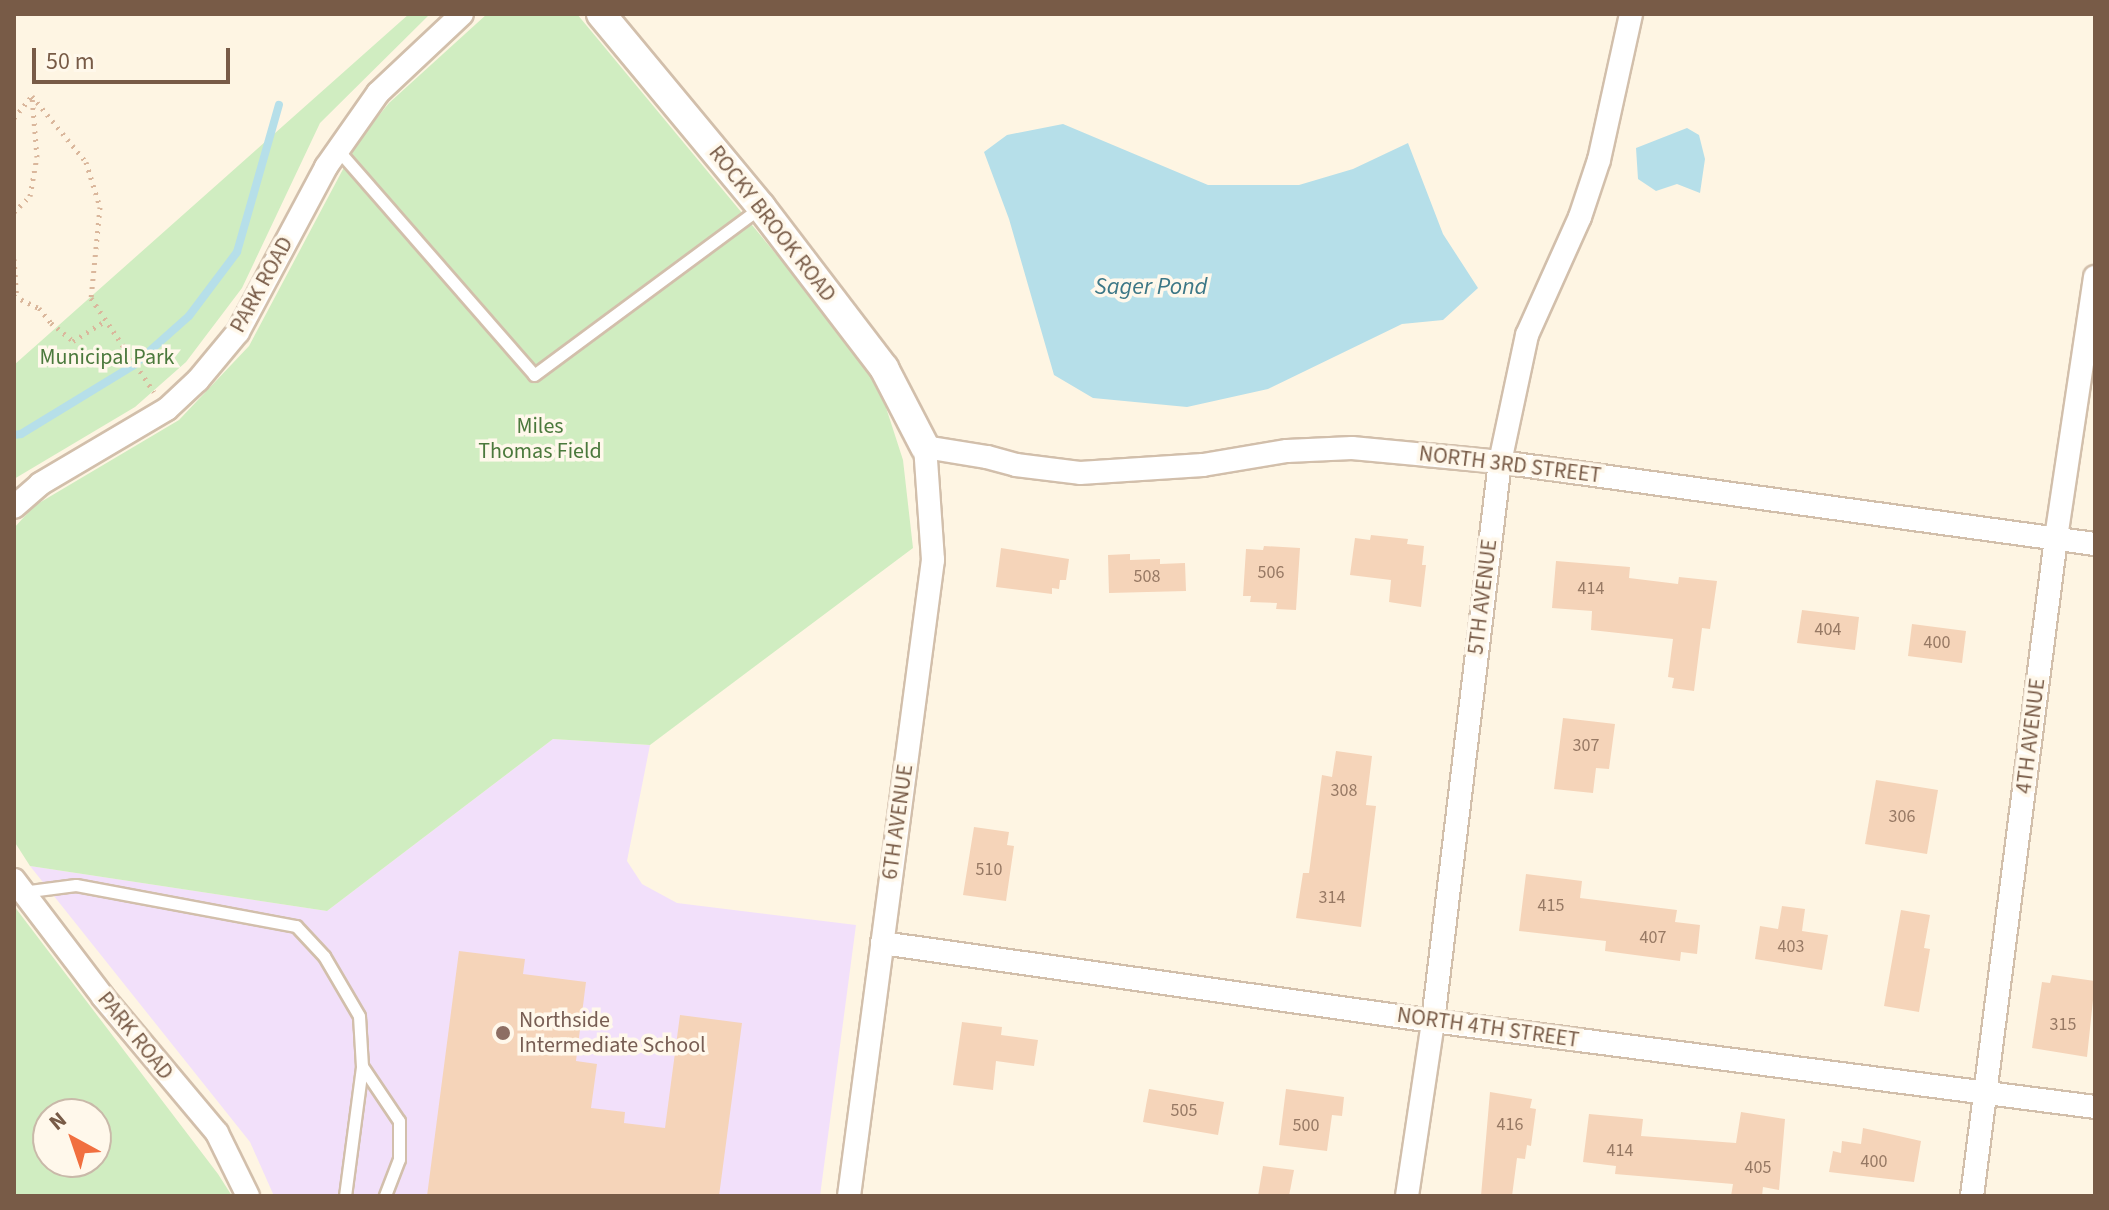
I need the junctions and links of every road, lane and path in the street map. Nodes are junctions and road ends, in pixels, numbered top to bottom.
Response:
1 (462, 14) edge
2 (601, 14) edge
3 (1631, 14) edge
4 (32, 96) junction
5 (14, 118) edge
6 (338, 150) junction
7 (761, 207) junction
8 (14, 212) edge
9 (14, 259) edge
10 (2095, 277) edge
11 (15, 297) edge
12 (105, 321) junction
13 (152, 388) dead end
14 (925, 447) junction
15 (1500, 462) junction
16 (14, 507) edge
17 (2056, 538) junction
18 (2095, 544) edge
19 (18, 886) edge
20 (882, 943) junction
21 (1433, 1021) junction
22 (362, 1066) junction
23 (1986, 1092) junction
24 (2095, 1107) edge
25 (248, 1196) edge
26 (345, 1196) edge
27 (385, 1196) edge
28 (849, 1196) edge
29 (1407, 1196) edge
30 (1972, 1196) edge

1 - 6 street, PARK ROAD
2 - 7 street, ROCKY BROOK ROAD
3 - 15 street, 5TH AVENUE
4 - 5 path
4 - 8 path
4 - 12 path
6 - 7 lane
6 - 16 street, PARK ROAD
7 - 14 street, ROCKY BROOK ROAD
9 - 11 path
10 - 17 street, 4TH AVENUE
11 - 12 path
12 - 13 path
14 - 15 street, NORTH 3RD STREET
14 - 20 street, 6TH AVENUE
15 - 17 street, NORTH 3RD STREET
15 - 21 street, 5TH AVENUE
17 - 18 street, NORTH 3RD STREET
17 - 23 street, 4TH AVENUE
19 - 22 lane
19 - 25 street, PARK ROAD
20 - 21 street, NORTH 4TH STREET
20 - 28 street, 6TH AVENUE
21 - 23 street, NORTH 4TH STREET
21 - 29 street, 5TH AVENUE
22 - 26 lane
22 - 27 lane
23 - 24 street, NORTH 4TH STREET
23 - 30 street, 4TH AVENUE

